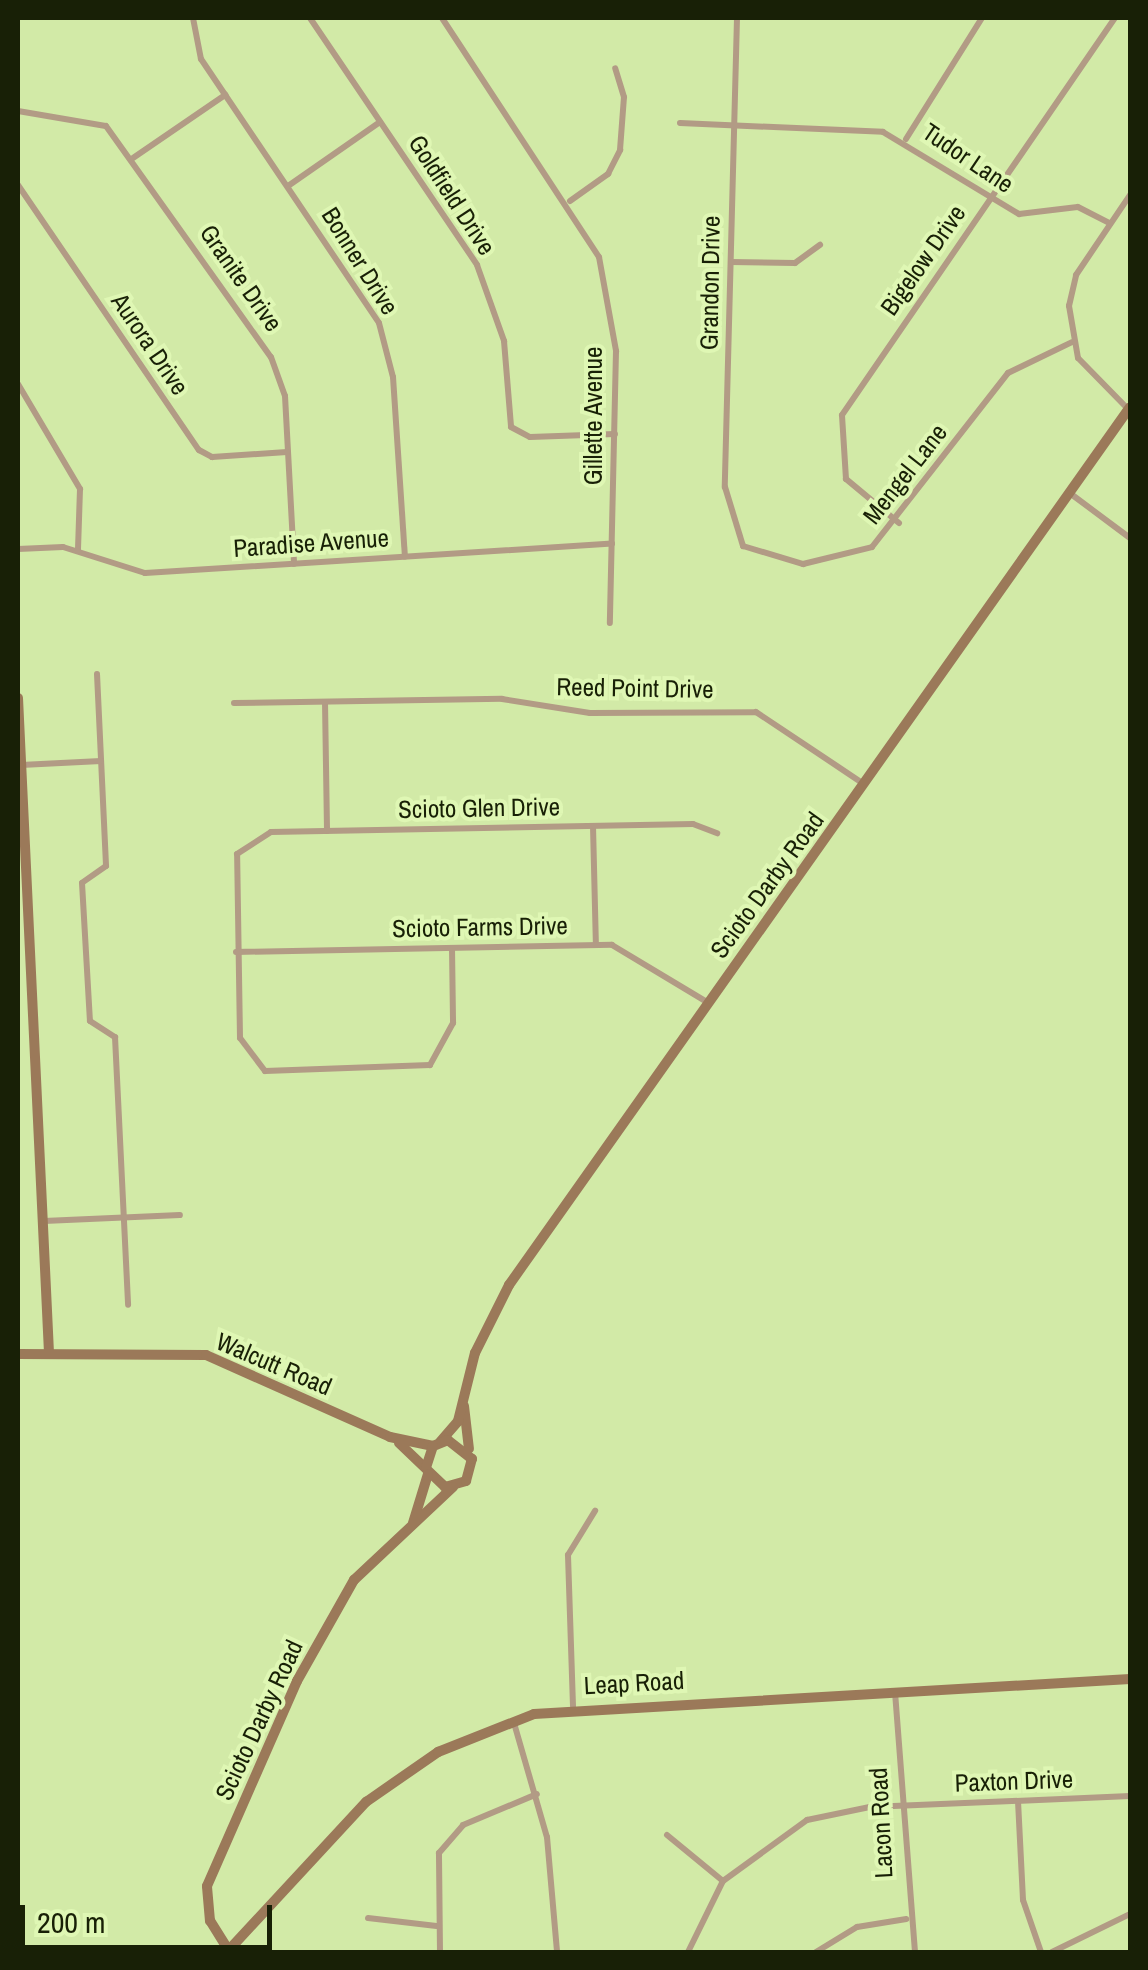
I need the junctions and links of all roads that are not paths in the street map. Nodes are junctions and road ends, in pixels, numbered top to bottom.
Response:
1 (192, 18) edge
2 (310, 18) edge
3 (442, 18) edge
4 (737, 18) edge
5 (982, 18) edge
6 (1114, 18) edge
7 (615, 68) dead end
8 (225, 96) junction
9 (18, 111) edge
10 (380, 122) junction
11 (680, 123) dead end
12 (734, 124) junction
13 (906, 139) junction
14 (133, 158) junction
15 (18, 185) edge
16 (288, 186) junction
17 (1130, 195) edge
18 (992, 196) junction
19 (570, 202) junction
20 (1110, 223) junction
21 (820, 246) dead end
22 (730, 262) junction
23 (1072, 342) junction
24 (18, 384) edge
25 (1130, 408) edge
26 (614, 434) junction
27 (287, 452) junction
28 (1070, 494) junction
29 (898, 523) junction
30 (1130, 538) edge
31 (612, 544) junction
32 (743, 546) joint
33 (18, 550) edge
34 (78, 550) junction
35 (405, 557) junction
36 (294, 564) junction
37 (610, 623) dead end
38 (97, 674) dead end
39 (18, 698) edge
40 (325, 702) junction
41 (234, 703) dead end
42 (101, 762) junction
43 (22, 764) junction
44 (864, 784) junction
45 (594, 826) junction
46 (327, 831) junction
47 (717, 833) dead end
48 (22, 853) edge
49 (596, 944) junction
50 (452, 948) junction
51 (236, 952) junction
52 (707, 1002) junction
53 (180, 1215) dead end
54 (124, 1218) junction
55 (44, 1221) junction
56 (128, 1305) dead end
57 (50, 1352) junction
58 (18, 1354) edge
59 (464, 1400) junction
60 (390, 1437) junction
61 (437, 1444) junction
62 (469, 1451) junction
63 (427, 1471) junction
64 (453, 1487) junction
65 (596, 1511) dead end
66 (411, 1528) junction
67 (1130, 1680) edge
68 (895, 1690) junction
69 (573, 1706) junction
70 (514, 1722) junction
71 (536, 1794) junction
72 (1130, 1796) edge
73 (1018, 1801) junction
74 (900, 1806) junction
75 (667, 1835) dead end
76 (723, 1881) junction
77 (1130, 1914) edge
78 (368, 1918) dead end
79 (907, 1919) junction
80 (438, 1926) junction
81 (229, 1952) edge
82 (440, 1952) edge
83 (557, 1952) edge
84 (688, 1952) edge
85 (816, 1952) edge
86 (916, 1952) edge
87 (1040, 1952) edge
88 (1052, 1952) edge

1 - 8 street, Bonner Drive
2 - 10 street, Goldfield Drive
3 - 19 street, Gillette Avenue
4 - 12 street, Grandon Drive
5 - 13 street
6 - 18 street, Bigelow Drive
7 - 19 street
8 - 14 street
8 - 16 street, Bonner Drive
9 - 14 street, Granite Drive
10 - 16 street
10 - 26 street, Goldfield Drive
11 - 12 street, Tudor Lane
12 - 13 street, Tudor Lane
12 - 22 street, Grandon Drive
13 - 18 street, Tudor Lane
14 - 27 street, Granite Drive
15 - 27 street, Aurora Drive
16 - 35 street, Bonner Drive
17 - 20 street
18 - 20 street, Tudor Lane
18 - 29 street, Bigelow Drive
19 - 26 street, Gillette Avenue
20 - 23 street
21 - 22 street
22 - 32 street, Grandon Drive
23 - 25 street
23 - 29 street, Mengel Lane
24 - 34 street
25 - 28 street, Scioto Darby Road
26 - 31 street, Gillette Avenue
27 - 36 street, Granite Drive
28 - 30 street
28 - 44 street, Scioto Darby Road
29 - 32 street, Mengel Lane
31 - 35 street, Paradise Avenue
31 - 37 street, Gillette Avenue
33 - 34 street, Paradise Avenue
34 - 36 street, Paradise Avenue
35 - 36 street, Paradise Avenue
38 - 42 street
39 - 43 street
40 - 41 street, Reed Point Drive
40 - 44 street, Reed Point Drive
40 - 46 street
42 - 43 street
42 - 54 street
43 - 48 street
44 - 52 street, Scioto Darby Road
45 - 46 street, Scioto Glen Drive
45 - 47 street, Scioto Glen Drive
45 - 49 street
46 - 51 street, Scioto Glen Drive
48 - 55 street
49 - 50 street, Scioto Farms Drive
49 - 52 street, Scioto Farms Drive
50 - 51 street, Scioto Farms Drive
50 - 51 street
52 - 59 street, Scioto Darby Road
53 - 54 street
54 - 55 street
54 - 56 street
55 - 57 street
57 - 58 street, Walcutt Road
57 - 60 street, Walcutt Road
59 - 61 street, Scioto Darby Road
59 - 62 street, Scioto Darby Road
60 - 61 street, Walcutt Road
60 - 63 street, Walcutt Road
61 - 62 street, Walcutt Road
61 - 63 street, Scioto Darby Road
62 - 64 street
63 - 64 street, Walcutt Road
63 - 66 street, Scioto Darby Road
64 - 66 street, Scioto Darby Road
65 - 69 street
66 - 81 street, Scioto Darby Road
67 - 68 street, Leap Road
68 - 69 street, Leap Road
68 - 74 street, Lacon Road
69 - 70 street, Leap Road
70 - 71 street
70 - 81 street, Leap Road
71 - 80 street
71 - 83 street
72 - 73 street, Paxton Drive
73 - 74 street, Paxton Drive
73 - 87 street
74 - 76 street, Paxton Drive
74 - 79 street, Lacon Road
75 - 76 street
76 - 84 street
77 - 88 street
78 - 80 street
79 - 85 street
79 - 86 street, Lacon Road
80 - 82 street

